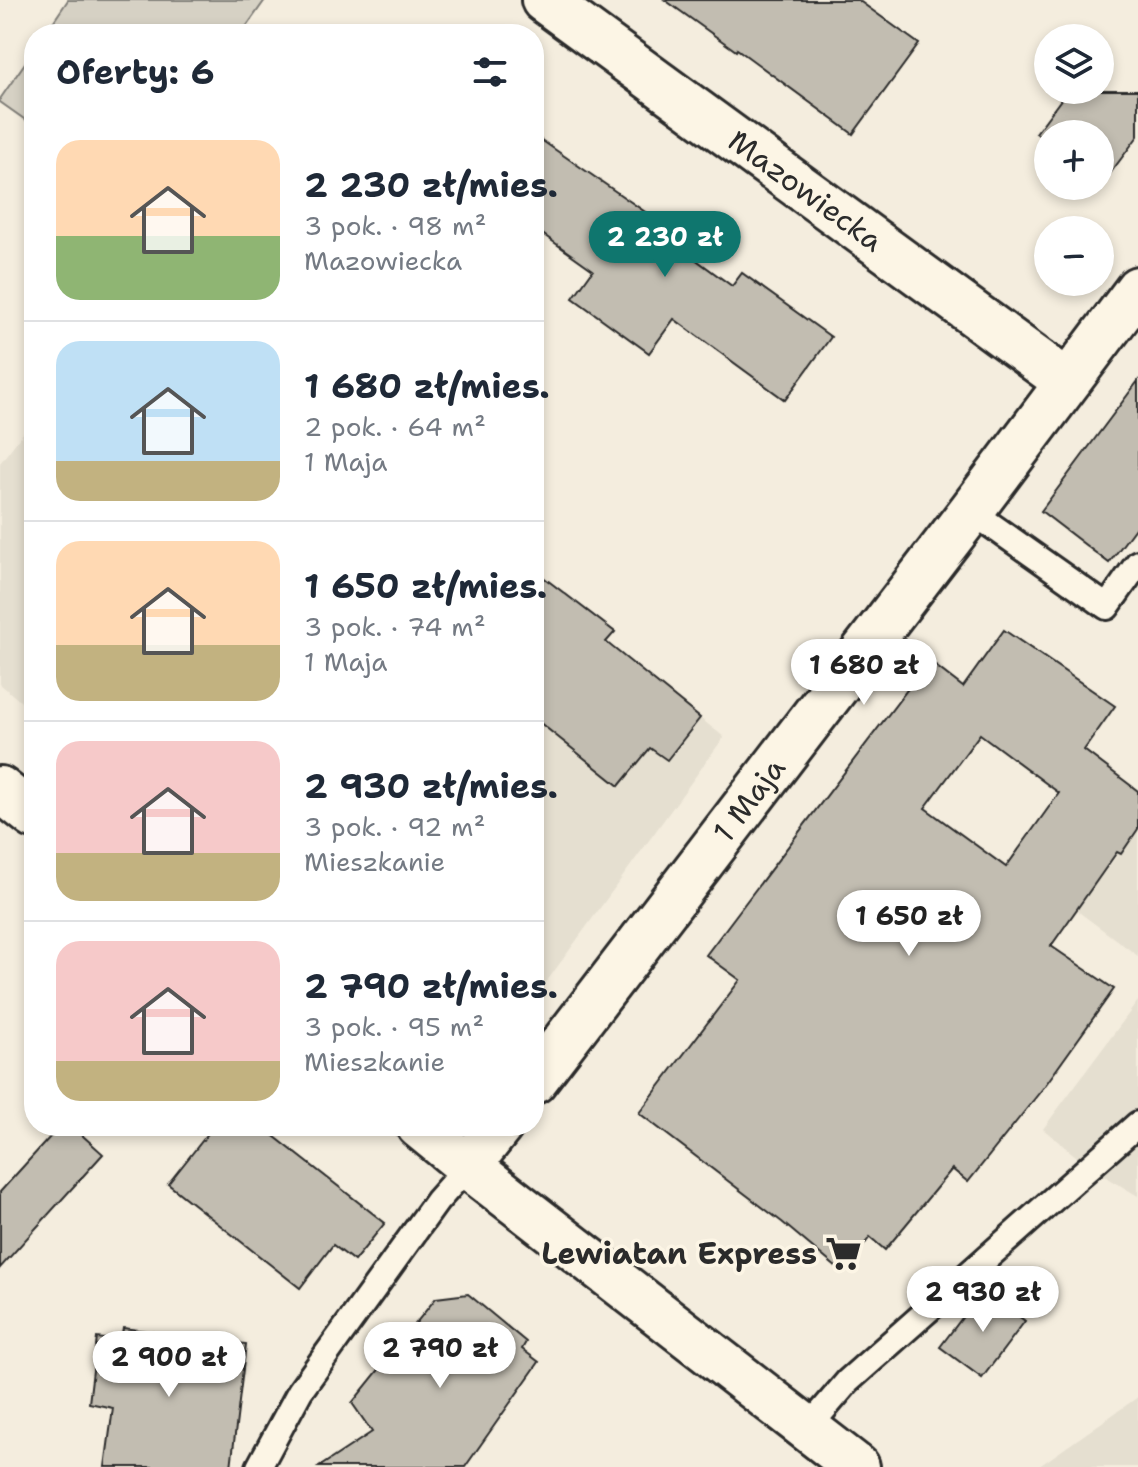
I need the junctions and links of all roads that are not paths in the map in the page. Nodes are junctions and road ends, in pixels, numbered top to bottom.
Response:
1 (544, 0) edge
2 (1138, 289) edge
3 (1067, 382) junction
4 (971, 511) junction
5 (1138, 563) edge
6 (0, 789) edge
7 (24, 808) edge
8 (544, 1068) edge
9 (1138, 1124) edge
10 (431, 1136) edge
11 (492, 1136) edge
12 (468, 1166) junction
13 (807, 1429) junction
14 (259, 1467) edge
15 (857, 1467) edge

1 - 3 street, Mazowiecka
2 - 3 street, 1 Maja
3 - 4 street, 1 Maja
4 - 5 lane
4 - 8 street, 1 Maja
6 - 7 street
9 - 13 lane
10 - 12 street
11 - 12 street
12 - 13 street
12 - 14 lane
13 - 15 street

